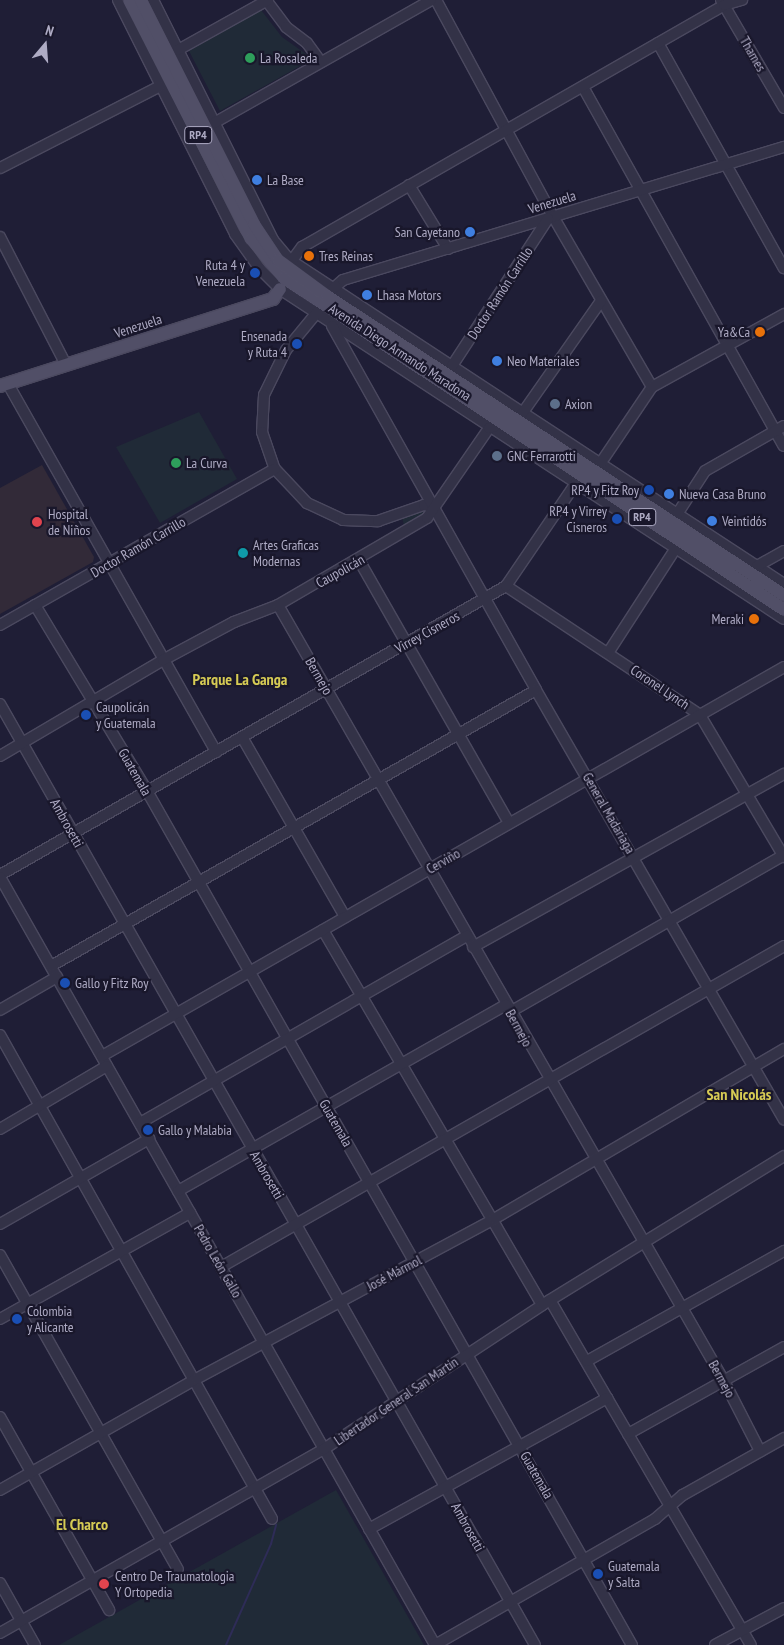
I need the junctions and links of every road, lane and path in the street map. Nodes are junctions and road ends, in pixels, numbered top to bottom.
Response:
1 (118, 0) edge
2 (129, 0) edge
3 (141, 0) edge
4 (153, 0) edge
5 (267, 0) edge
6 (431, 0) edge
7 (436, 0) edge
8 (742, 0) edge
9 (723, 2) edge
10 (415, 4) edge
11 (658, 43) junction
12 (178, 50) junction
13 (320, 61) junction
14 (160, 86) junction
15 (583, 87) junction
16 (784, 108) edge
17 (214, 123) junction
18 (508, 129) junction
19 (784, 147) edge
20 (728, 165) junction
21 (0, 168) edge
22 (410, 185) junction
23 (642, 191) junction
24 (551, 218) junction
25 (0, 237) edge
26 (448, 249) junction
27 (784, 268) edge
28 (285, 274) junction
29 (601, 300) junction
30 (324, 301) junction
31 (784, 314) edge
32 (330, 324) junction
33 (728, 345) junction
34 (66, 365) junction
35 (452, 366) junction
36 (4, 385) edge
37 (652, 387) junction
38 (521, 417) junction
39 (495, 426) junction
40 (780, 428) edge
41 (784, 446) edge
42 (275, 469) junction
43 (587, 473) junction
44 (626, 506) junction
45 (433, 507) junction
46 (397, 517) junction
47 (675, 518) junction
48 (406, 532) junction
49 (652, 533) junction
50 (678, 545) junction
51 (784, 550) edge
52 (359, 560) junction
53 (108, 564) junction
54 (757, 566) junction
55 (784, 584) edge
56 (506, 586) junction
57 (784, 595) edge
58 (749, 596) junction
59 (486, 599) junction
60 (35, 605) junction
61 (278, 605) junction
62 (784, 610) edge
63 (784, 615) edge
64 (784, 619) edge
65 (0, 625) edge
66 (404, 644) junction
67 (608, 653) junction
68 (163, 660) junction
69 (784, 667) edge
70 (326, 689) junction
71 (536, 690) junction
72 (94, 701) junction
73 (0, 704) edge
74 (700, 715) junction
75 (457, 735) junction
76 (242, 737) junction
77 (22, 743) junction
78 (216, 752) junction
79 (0, 756) edge
80 (784, 774) edge
81 (588, 778) junction
82 (379, 779) junction
83 (147, 791) junction
84 (748, 795) junction
85 (509, 823) junction
86 (294, 827) junction
87 (73, 834) junction
88 (784, 856) edge
89 (635, 858) junction
90 (428, 869) junction
91 (0, 876) edge
92 (197, 883) junction
93 (345, 917) junction
94 (669, 919) junction
95 (124, 926) junction
96 (323, 930) junction
97 (467, 936) junction
98 (473, 946) junction
99 (784, 946) edge
100 (51, 966) junction
101 (248, 972) junction
102 (57, 977) junction
103 (709, 989) junction
104 (361, 997) junction
105 (508, 1008) junction
106 (0, 1010) edge
107 (174, 1014) junction
108 (0, 1035) edge
109 (287, 1039) junction
110 (784, 1049) edge
111 (102, 1056) junction
112 (402, 1063) junction
113 (107, 1066) junction
114 (754, 1066) junction
115 (213, 1082) junction
116 (550, 1082) junction
117 (40, 1106) junction
118 (327, 1107) junction
119 (784, 1120) edge
120 (140, 1123) junction
121 (0, 1129) edge
122 (149, 1139) junction
123 (446, 1140) junction
124 (252, 1149) junction
125 (784, 1156) edge
126 (596, 1162) junction
127 (82, 1179) junction
128 (371, 1182) junction
129 (178, 1190) junction
130 (190, 1213) junction
131 (494, 1219) junction
132 (0, 1224) edge
133 (295, 1225) junction
134 (643, 1241) junction
135 (121, 1251) junction
136 (784, 1251) edge
137 (0, 1255) edge
138 (415, 1262) junction
139 (221, 1267) junction
140 (341, 1302) junction
141 (546, 1302) junction
142 (27, 1304) junction
143 (682, 1309) junction
144 (0, 1319) edge
145 (264, 1343) junction
146 (784, 1346) edge
147 (468, 1353) junction
148 (587, 1361) junction
149 (196, 1380) junction
150 (724, 1381) junction
151 (607, 1398) junction
152 (398, 1400) junction
153 (0, 1417) edge
154 (102, 1434) junction
155 (628, 1434) junction
156 (784, 1438) edge
157 (520, 1446) junction
158 (324, 1448) junction
159 (760, 1451) junction
160 (32, 1473) junction
161 (255, 1487) junction
162 (446, 1487) junction
163 (0, 1490) edge
164 (668, 1508) junction
165 (272, 1519) dead end
166 (369, 1529) junction
167 (162, 1541) junction
168 (585, 1560) junction
169 (178, 1569) dead end
170 (92, 1581) junction
171 (0, 1583) edge
172 (510, 1603) junction
173 (784, 1608) edge
174 (109, 1610) dead end
175 (20, 1620) junction
176 (741, 1629) junction
177 (0, 1632) edge
178 (34, 1645) edge
179 (435, 1645) edge
180 (535, 1645) edge
181 (632, 1645) edge
182 (715, 1645) edge
183 (751, 1645) edge

1 - 14 street, Avenida Diego Armando Maradona
2 - 28 main road, Avenida Diego Armando Maradona / RP4
3 - 28 main road, Avenida Diego Armando Maradona / RP4
4 - 12 street, Avenida Diego Armando Maradona
5 - 12 street
5 - 13 street
6 - 10 street
7 - 18 street
8 - 9 street
9 - 11 street
9 - 16 street, Thames
10 - 13 street
11 - 15 street
11 - 20 street
12 - 17 street, Avenida Diego Armando Maradona
13 - 17 street
14 - 21 street
14 - 28 street, Avenida Diego Armando Maradona
15 - 18 street
15 - 23 street
17 - 28 street, Avenida Diego Armando Maradona
18 - 22 street
18 - 24 street
19 - 20 street, Venezuela
20 - 23 street, Venezuela
20 - 27 street
22 - 26 street
22 - 28 street
23 - 24 street, Venezuela
23 - 33 street
24 - 26 street, Venezuela
24 - 29 street
24 - 35 street, Doctor Ramón Carrillo
25 - 34 street
26 - 30 street, Venezuela
28 - 30 main road, Avenida Diego Armando Maradona / RP4
28 - 30 street, Avenida Diego Armando Maradona
28 - 34 main road, Venezuela
29 - 37 street
29 - 38 street
30 - 32 street, Avenida Diego Armando Maradona
30 - 35 street, Avenida Diego Armando Maradona
30 - 38 main road, Avenida Diego Armando Maradona / RP4
30 - 39 main road, Avenida Diego Armando Maradona / RP4
30 - 42 street
31 - 33 street, Virrey Cisneros
32 - 39 street, Avenida Diego Armando Maradona
32 - 45 street, General Madariaga
33 - 37 street, Virrey Cisneros
33 - 40 street
34 - 36 main road, Venezuela
35 - 38 street, Avenida Diego Armando Maradona
36 - 53 street
37 - 43 street, Virrey Cisneros
38 - 39 street
38 - 43 main road, Avenida Diego Armando Maradona / RP4
39 - 43 main road, Avenida Diego Armando Maradona / RP4
39 - 45 street, Caupolicán
40 - 41 street
40 - 47 street
42 - 46 street
42 - 53 street, Doctor Ramón Carrillo
43 - 44 main road, Avenida Diego Armando Maradona / RP4
43 - 47 main road, Avenida Diego Armando Maradona / RP4
43 - 49 street, Avenida Diego Armando Maradona
43 - 56 street, Virrey Cisneros
44 - 49 main road
44 - 50 main road, Avenida Diego Armando Maradona / RP4
45 - 46 street
45 - 48 street, Caupolicán
45 - 59 street, General Madariaga
46 - 48 street
47 - 54 street, Avenida Diego Armando Maradona
47 - 57 main road, Avenida Diego Armando Maradona / RP4
48 - 52 street, Caupolicán
49 - 50 main road
50 - 58 street, Avenida Diego Armando Maradona
50 - 62 main road, Avenida Diego Armando Maradona / RP4
50 - 67 street
51 - 54 street
52 - 61 street, Caupolicán
52 - 66 street
53 - 60 street, Doctor Ramón Carrillo
53 - 68 street
54 - 55 street, Avenida Diego Armando Maradona
56 - 59 street, Virrey Cisneros
56 - 67 street, Coronel Lynch
58 - 63 main road
58 - 64 street, Avenida Diego Armando Maradona
59 - 66 street, Virrey Cisneros
59 - 71 street, General Madariaga
60 - 65 street, Doctor Ramón Carrillo
60 - 72 street, Guatemala
61 - 68 street, Caupolicán
61 - 70 street, Bermejo
66 - 70 street, Virrey Cisneros
66 - 75 street
67 - 74 street, Coronel Lynch
68 - 72 street, Caupolicán
68 - 78 street
69 - 74 street, Cerviño
70 - 76 street, Virrey Cisneros
70 - 82 street, Bermejo
71 - 75 street
71 - 81 street, General Madariaga
72 - 77 street, Caupolicán
72 - 83 street, Guatemala
73 - 77 street, Ambrosetti
74 - 81 street, Cerviño
74 - 84 street, Coronel Lynch
75 - 82 street
75 - 85 street
76 - 78 street, Virrey Cisneros
76 - 86 street
77 - 79 street, Caupolicán
77 - 87 street, Ambrosetti
78 - 83 street, Virrey Cisneros
80 - 84 street
81 - 85 street, Cerviño
81 - 89 street, General Madariaga
82 - 86 street
82 - 90 street, Bermejo
83 - 87 street, Virrey Cisneros
83 - 92 street, Guatemala
84 - 88 street, Coronel Lynch
84 - 89 street
85 - 90 street, Cerviño
86 - 92 street
86 - 93 street
87 - 91 street, Virrey Cisneros
87 - 95 street, Ambrosetti
88 - 94 street
89 - 94 street, General Madariaga
89 - 98 street
90 - 93 street, Cerviño
90 - 97 street, Bermejo
91 - 100 street, Pedro León Gallo
92 - 95 street
92 - 101 street, Guatemala
93 - 96 street, Cerviño
94 - 103 street, General Madariaga
94 - 105 street
95 - 100 street
95 - 107 street, Ambrosetti
96 - 101 street, Cerviño
96 - 104 street
97 - 98 street, Bermejo
97 - 104 street
98 - 105 street, Bermejo
99 - 103 street
100 - 102 street, Pedro León Gallo
101 - 107 street, Cerviño
101 - 109 street, Guatemala
102 - 106 street
102 - 111 street, Pedro León Gallo
103 - 114 street, General Madariaga
103 - 116 street
104 - 109 street
104 - 112 street
105 - 112 street
105 - 116 street, Bermejo
107 - 111 street, Cerviño
107 - 115 street, Ambrosetti
108 - 117 street
109 - 115 street
109 - 118 street, Guatemala
110 - 114 street, José Mármol
111 - 113 street, Pedro León Gallo
112 - 118 street
112 - 123 street
113 - 117 street
113 - 120 street, Pedro León Gallo
114 - 119 street, General Madariaga
114 - 126 street, José Mármol
115 - 120 street
115 - 124 street, Ambrosetti
116 - 123 street
116 - 126 street, Bermejo
117 - 121 street
117 - 127 street
118 - 124 street
118 - 128 street, Guatemala
120 - 122 street, Pedro León Gallo
122 - 127 street
122 - 129 street, Pedro León Gallo
123 - 128 street
123 - 131 street
124 - 129 street
124 - 133 street, Ambrosetti
125 - 134 street, Libertador General San Martín
126 - 131 street, José Mármol
126 - 134 street, Bermejo
127 - 132 street
127 - 135 street
128 - 133 street
128 - 138 street, Guatemala
129 - 130 street, Pedro León Gallo
130 - 135 street
130 - 139 street, Pedro León Gallo
131 - 138 street, José Mármol
131 - 141 street
133 - 139 street
133 - 140 street, Ambrosetti
134 - 141 street, Libertador General San Martín
134 - 143 street, Bermejo
135 - 142 street
135 - 149 street
136 - 143 street
137 - 142 street
138 - 140 street, José Mármol
138 - 147 street, Guatemala
139 - 145 street, Pedro León Gallo
140 - 145 street, José Mármol
140 - 152 street, Ambrosetti
141 - 147 street, Libertador General San Martín
141 - 148 street
142 - 144 street
142 - 154 street
143 - 148 street
143 - 150 street, Bermejo
145 - 149 street, José Mármol
145 - 158 street, Pedro León Gallo
146 - 150 street
147 - 152 street, Libertador General San Martín
147 - 157 street, Guatemala
148 - 151 street
149 - 154 street, José Mármol
149 - 161 street
150 - 155 street
150 - 159 street, Bermejo
151 - 155 street
151 - 157 street
152 - 158 street, Libertador General San Martín
152 - 162 street, Ambrosetti
153 - 160 street
154 - 160 street, José Mármol
154 - 167 street
155 - 164 street
156 - 159 street
157 - 162 street
157 - 168 street, Guatemala
158 - 161 street, Libertador General San Martín
158 - 166 street, Pedro León Gallo
159 - 164 street
160 - 163 street, José Mármol
160 - 170 street
161 - 165 street
161 - 167 street, Libertador General San Martín
162 - 166 street
162 - 172 street, Ambrosetti
164 - 168 street
164 - 176 street
166 - 179 street, Pedro León Gallo
167 - 169 street
167 - 170 street, Libertador General San Martín
168 - 172 street
168 - 181 street, Guatemala
170 - 174 street
170 - 175 street, Libertador General San Martín
171 - 175 street
172 - 179 street
172 - 180 street, Ambrosetti
173 - 176 street
175 - 177 street, Libertador General San Martín
175 - 178 street
176 - 182 street
176 - 183 street

